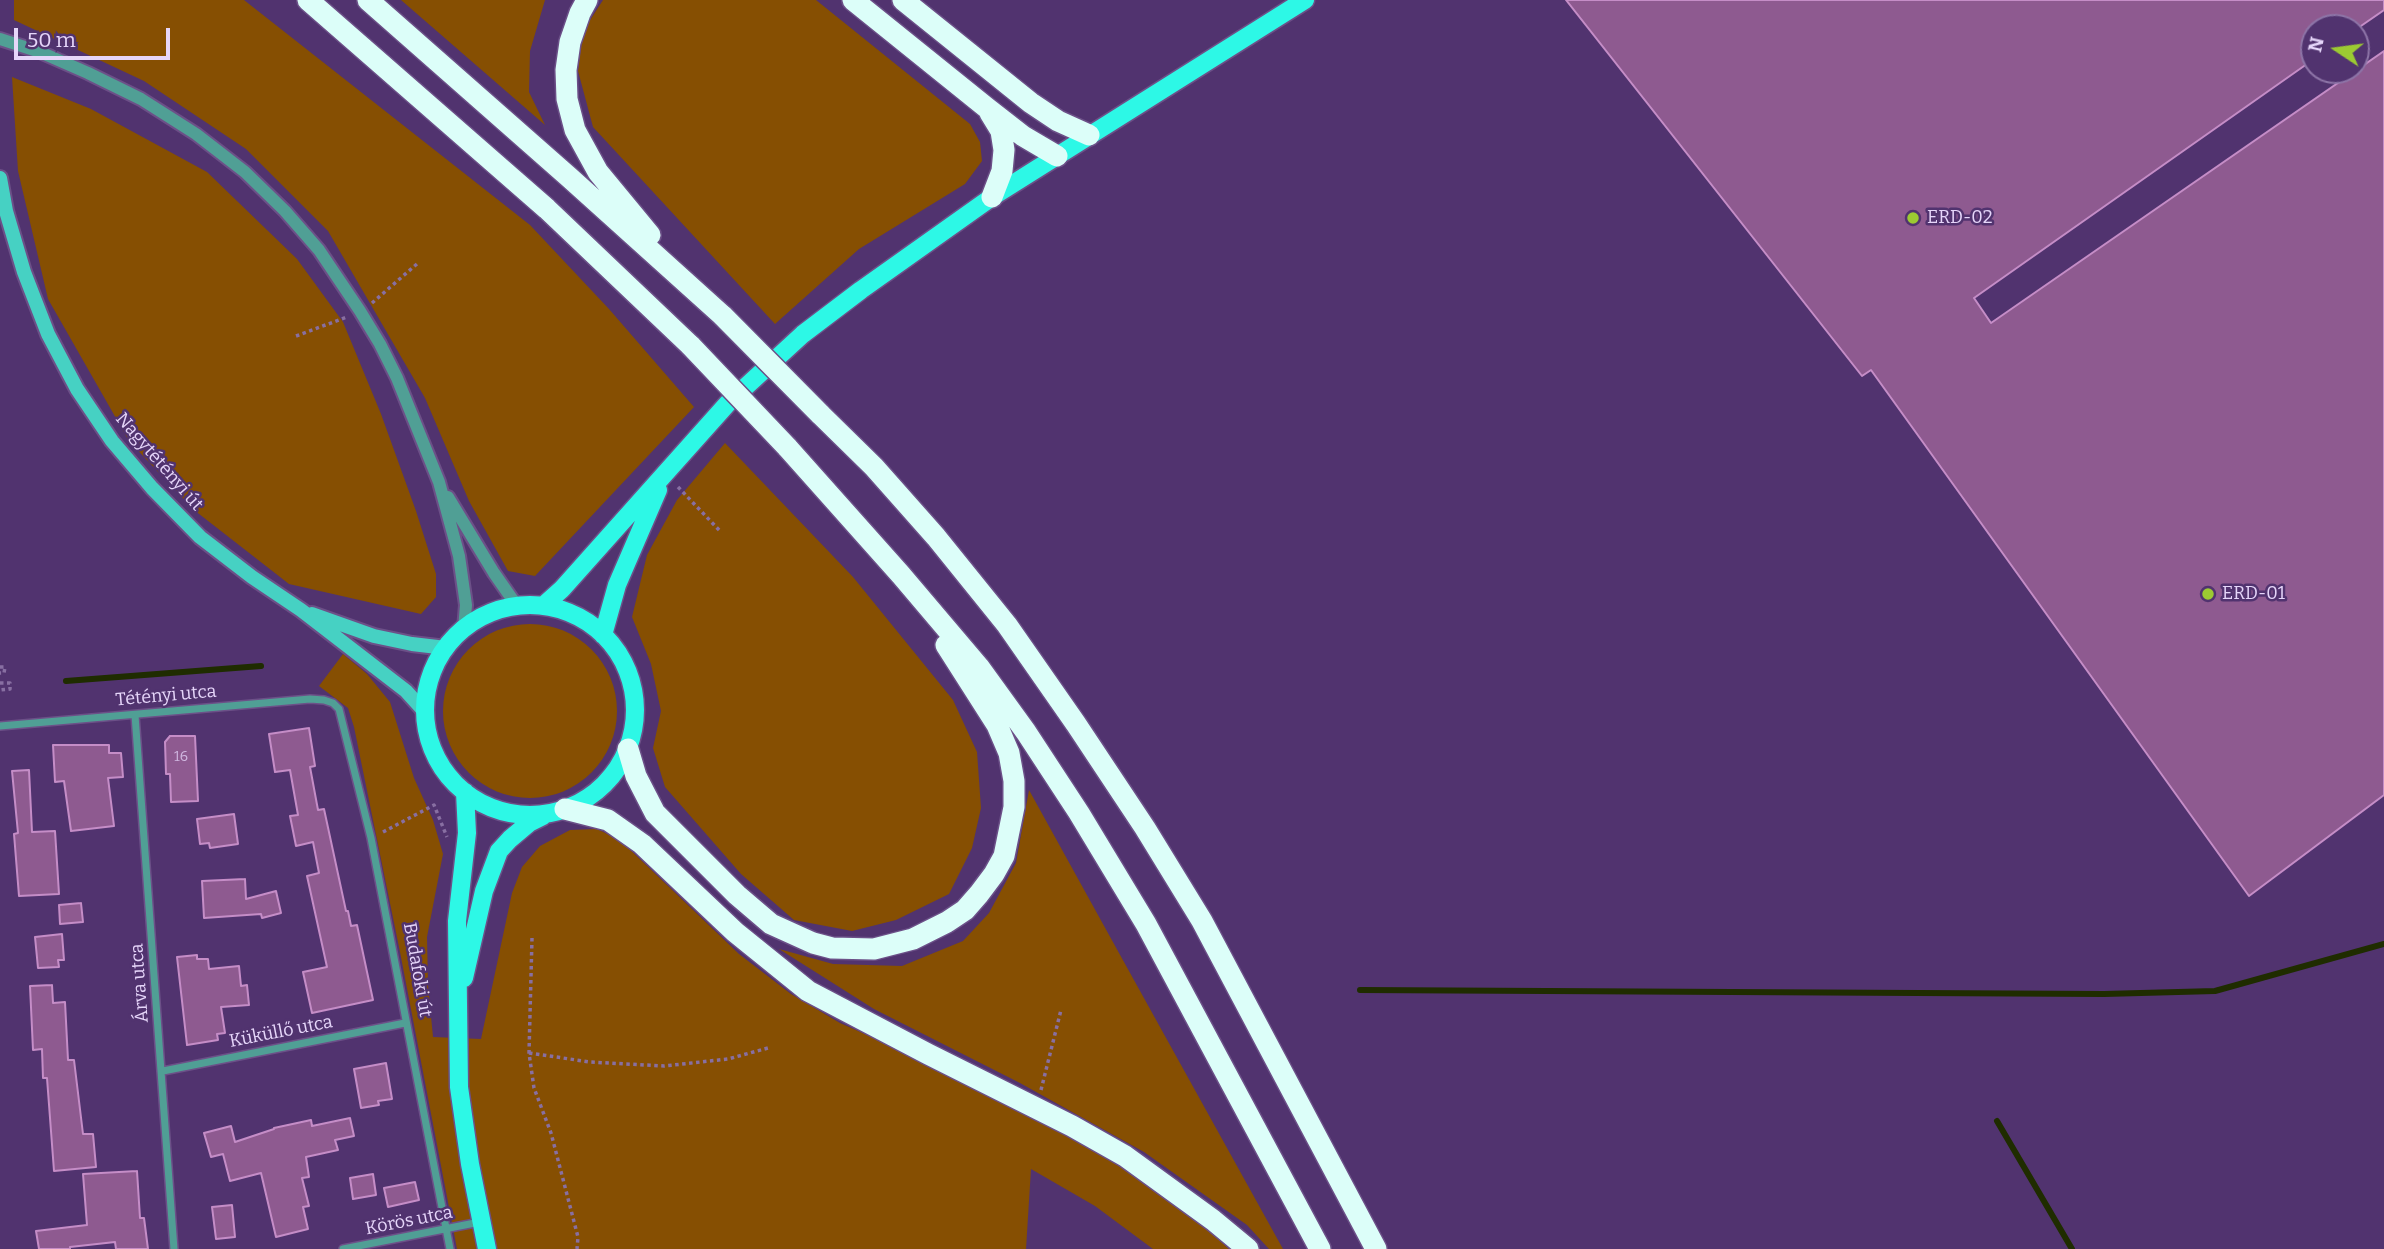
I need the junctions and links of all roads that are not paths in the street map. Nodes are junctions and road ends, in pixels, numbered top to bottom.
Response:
1 (308, 0) edge
2 (368, 0) edge
3 (587, 0) edge
4 (853, 0) edge
5 (903, 0) edge
6 (1305, 0) edge
7 (0, 39) edge
8 (1031, 103) junction
9 (987, 108) junction
10 (1089, 135) junction
11 (1056, 156) junction
12 (0, 178) edge
13 (992, 197) junction
14 (695, 290) junction
15 (665, 474) junction
16 (439, 482) junction
17 (901, 575) junction
18 (517, 606) junction
19 (543, 606) junction
20 (301, 610) junction
21 (464, 629) junction
22 (603, 635) junction
23 (446, 648) junction
24 (333, 703) joint
25 (425, 712) junction
26 (135, 715) junction
27 (0, 726) edge
28 (628, 748) junction
29 (465, 792) junction
30 (557, 811) junction
31 (460, 1003) junction
32 (405, 1023) junction
33 (163, 1071) junction
34 (481, 1222) junction
35 (445, 1231) junction
36 (174, 1249) edge
37 (343, 1249) edge
38 (450, 1249) edge
39 (487, 1249) edge
40 (1248, 1249) edge
41 (1320, 1249) edge
42 (1376, 1249) edge

1 - 17 highway, bridge
2 - 14 highway
3 - 14 highway
4 - 9 highway
5 - 8 highway
6 - 10 main road
7 - 16 street
8 - 10 highway
8 - 11 highway
9 - 11 highway
9 - 13 highway
10 - 11 main road
11 - 13 main road
12 - 20 main road, Nagytétényi út
13 - 15 main road
14 - 42 highway, bridge
15 - 19 main road
15 - 22 main road
16 - 18 street
16 - 21 street
17 - 28 highway
17 - 41 highway
18 - 19 main road
18 - 21 main road
19 - 22 main road
20 - 23 main road, Nagytétényi út
20 - 25 main road, Nagytétényi út
21 - 23 main road
22 - 28 main road
23 - 25 main road
24 - 26 street, Tétényi utca
24 - 32 street, Budafoki út
25 - 29 main road
26 - 27 street, Tétényi utca
26 - 33 street, Árva utca
28 - 30 main road
29 - 30 main road
29 - 31 main road, Budafoki út
30 - 31 main road, Budafoki út
30 - 40 highway
31 - 34 main road, Budafoki út
32 - 33 street, Küküllő utca
32 - 35 street, Budafoki út
33 - 36 street, Árva utca
34 - 35 street, Körös utca
34 - 39 main road, Budafoki út
35 - 37 street, Körös utca
35 - 38 street, Budafoki út

